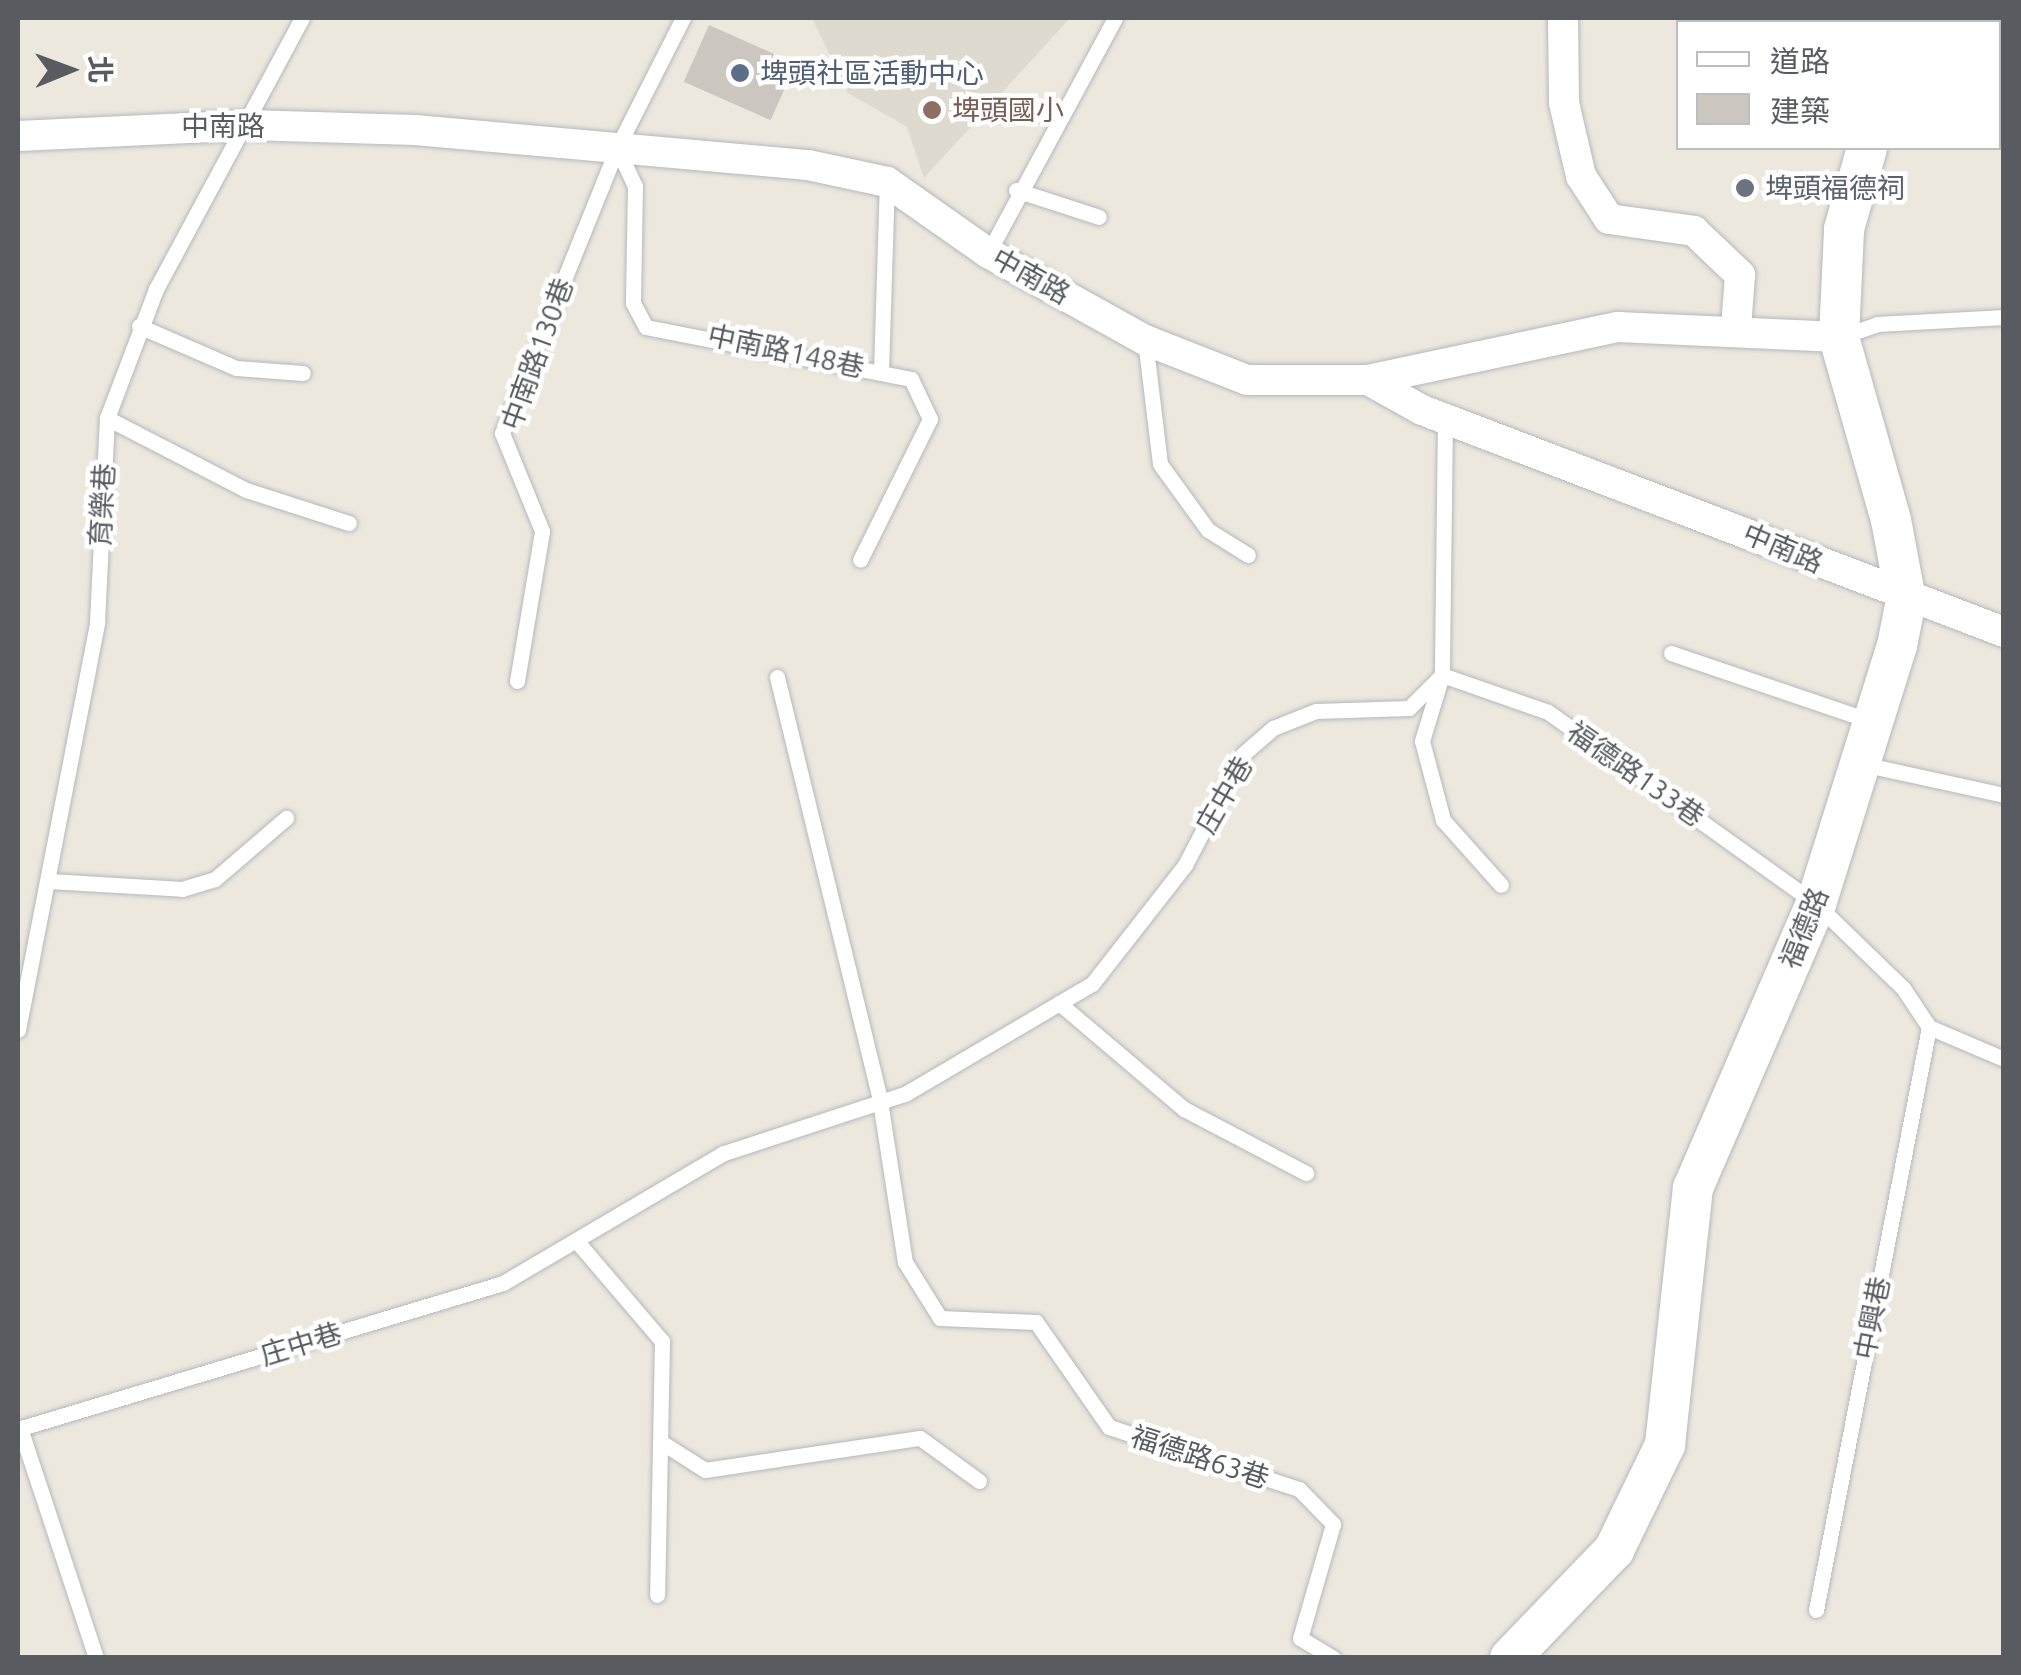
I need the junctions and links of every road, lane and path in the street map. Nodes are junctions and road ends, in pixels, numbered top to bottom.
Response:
1 (302, 18) edge
2 (683, 18) edge
3 (1115, 18) edge
4 (1563, 18) edge
5 (248, 125) junction
6 (18, 136) edge
7 (617, 148) junction
8 (1866, 150) edge
9 (887, 182) junction
10 (1016, 190) junction
11 (1099, 217) dead end
12 (988, 253) junction
13 (2004, 317) edge
14 (139, 326) junction
15 (1736, 328) junction
16 (1839, 337) junction
17 (1145, 340) junction
18 (882, 372) junction
19 (303, 374) dead end
20 (1368, 380) junction
21 (107, 418) junction
22 (1445, 419) junction
23 (349, 522) dead end
24 (1248, 555) dead end
25 (860, 560) dead end
26 (1906, 600) junction
27 (2004, 632) edge
28 (1670, 653) dead end
29 (777, 676) dead end
30 (1442, 676) junction
31 (516, 681) dead end
32 (1868, 720) junction
33 (1858, 763) junction
34 (2004, 795) edge
35 (286, 818) dead end
36 (49, 881) junction
37 (1501, 885) dead end
38 (1816, 904) junction
39 (1059, 1004) junction
40 (1928, 1027) junction
41 (18, 1030) edge
42 (2004, 1059) edge
43 (880, 1101) junction
44 (1306, 1173) dead end
45 (580, 1245) junction
46 (19, 1429) edge
47 (661, 1442) junction
48 (978, 1481) dead end
49 (657, 1596) dead end
50 (1816, 1610) dead end
51 (96, 1658) edge
52 (1333, 1658) edge
53 (1510, 1658) edge

1 - 5 lane, 育樂巷
2 - 7 lane, 中南路130巷
3 - 10 lane
4 - 15 street
5 - 6 street, 中南路
5 - 7 street, 中南路
5 - 14 lane, 育樂巷
7 - 9 street, 中南路
7 - 18 lane, 中南路148巷
7 - 31 lane, 中南路130巷
8 - 16 street
9 - 12 street, 中南路
9 - 18 lane
10 - 11 lane
10 - 12 lane
12 - 17 street, 中南路
13 - 16 lane
14 - 19 lane
14 - 21 lane, 育樂巷
15 - 16 street
15 - 20 street
16 - 26 street
17 - 20 street, 中南路
17 - 24 lane
18 - 25 lane, 中南路148巷
20 - 22 street, 中南路
21 - 23 lane
21 - 36 lane, 育樂巷
22 - 26 street, 中南路
22 - 30 lane
26 - 27 street, 中南路
26 - 32 street, 福德路
28 - 32 lane
29 - 43 lane
30 - 37 lane
30 - 38 lane, 福德路133巷
30 - 39 lane, 庄中巷
32 - 33 street, 福德路
33 - 34 lane
33 - 38 street, 福德路
35 - 36 lane
36 - 41 lane, 育樂巷
38 - 40 lane
38 - 53 street, 福德路
39 - 43 lane, 庄中巷
39 - 44 lane
40 - 42 lane
40 - 50 lane, 中興巷
43 - 45 lane, 庄中巷
43 - 52 lane, 福德路63巷
45 - 46 lane, 庄中巷
45 - 47 lane
46 - 51 lane
47 - 48 lane
47 - 49 lane

